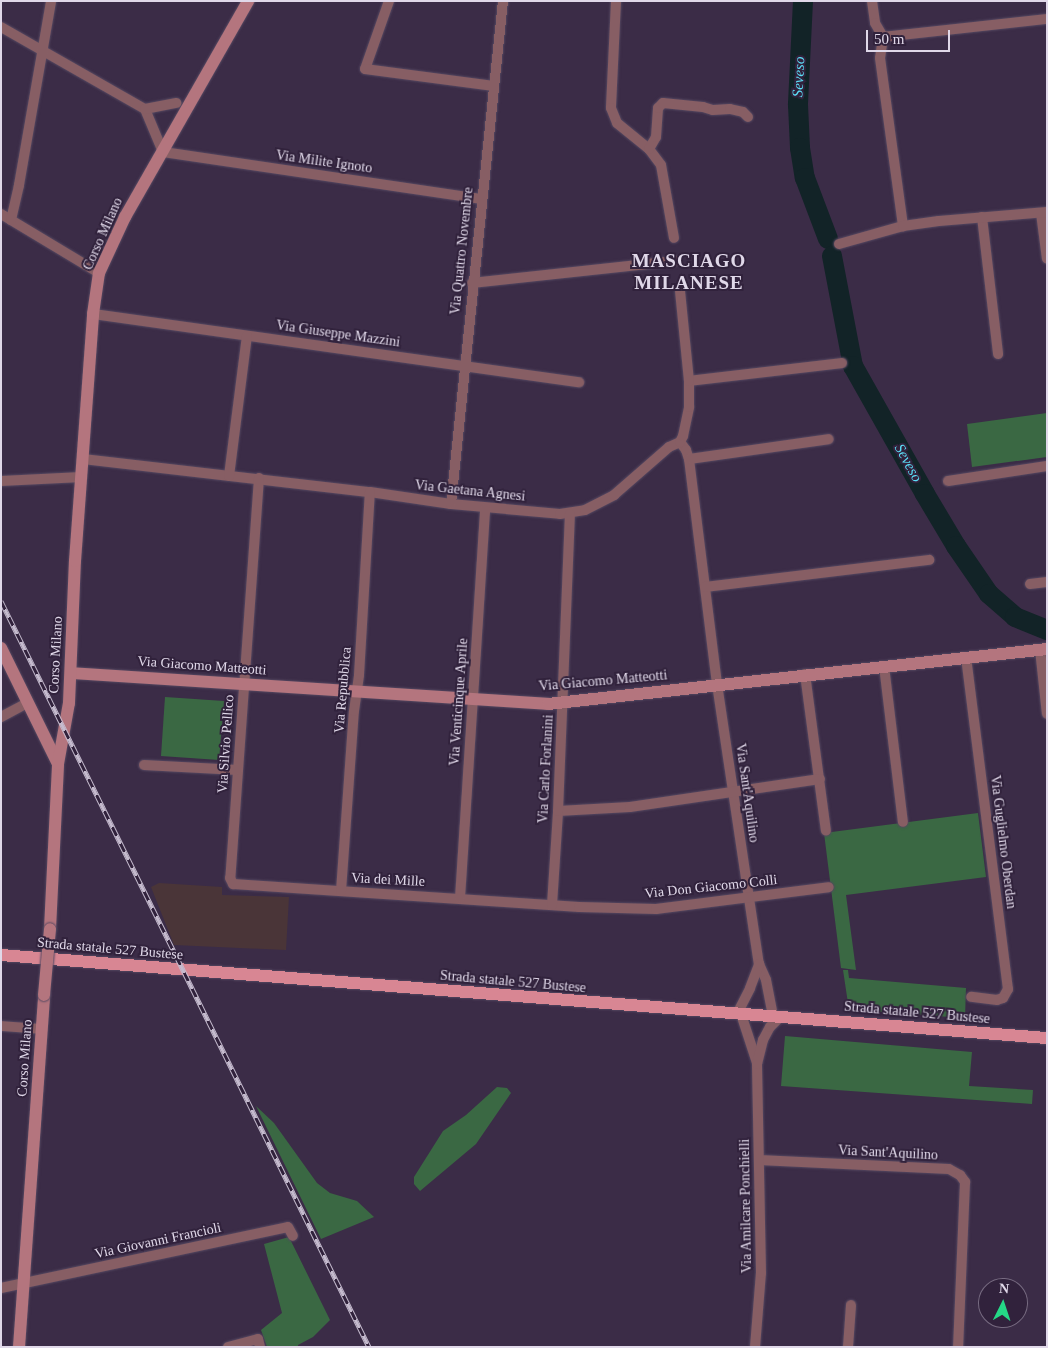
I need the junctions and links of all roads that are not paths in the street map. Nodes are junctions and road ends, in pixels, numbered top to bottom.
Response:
1 (51, 1) edge
2 (248, 1) edge
3 (389, 1) edge
4 (503, 1) edge
5 (616, 1) edge
6 (872, 1) edge
7 (1047, 20) edge
8 (1, 27) edge
9 (883, 36) junction
10 (42, 50) junction
11 (494, 86) junction
12 (176, 103) dead end
13 (145, 109) junction
14 (748, 117) dead end
15 (649, 149) junction
16 (163, 152) junction
17 (481, 199) junction
18 (1044, 212) edge
19 (1, 214) edge
20 (982, 217) junction
21 (11, 220) junction
22 (903, 226) junction
23 (674, 238) dead end
24 (839, 244) dead end
25 (1047, 259) edge
26 (674, 262) dead end
27 (99, 273) junction
28 (472, 283) junction
29 (680, 291) dead end
30 (93, 314) junction
31 (247, 336) junction
32 (998, 354) dead end
33 (842, 363) dead end
34 (464, 366) junction
35 (689, 381) junction
36 (579, 382) dead end
37 (829, 440) dead end
38 (680, 442) junction
39 (83, 459) junction
40 (689, 459) junction
41 (1047, 466) edge
42 (229, 476) junction
43 (82, 477) junction
44 (259, 478) junction
45 (1, 481) edge
46 (948, 481) dead end
47 (370, 492) junction
48 (451, 504) junction
49 (485, 508) junction
50 (570, 514) junction
51 (929, 560) dead end
52 (1047, 582) edge
53 (1030, 584) dead end
54 (705, 587) junction
55 (1, 648) edge
56 (1043, 649) edge
57 (966, 657) junction
58 (884, 666) junction
59 (71, 673) junction
60 (805, 674) junction
61 (244, 684) junction
62 (717, 684) junction
63 (357, 692) junction
64 (472, 699) junction
65 (27, 703) junction
66 (562, 703) junction
67 (1047, 714) edge
68 (1, 717) edge
69 (58, 764) junction
70 (144, 764) dead end
71 (238, 770) junction
72 (820, 779) junction
73 (732, 791) junction
74 (558, 811) junction
75 (904, 822) dead end
76 (826, 831) dead end
77 (239, 886) joint
78 (829, 887) dead end
79 (341, 891) junction
80 (748, 897) junction
81 (460, 898) junction
82 (535, 904) joint
83 (552, 905) junction
84 (1, 955) edge
85 (759, 964) junction
86 (971, 997) dead end
87 (739, 1014) junction
88 (777, 1017) junction
89 (1, 1026) edge
90 (42, 1029) junction
91 (1047, 1038) edge
92 (757, 1064) junction
93 (759, 1160) junction
94 (293, 1236) dead end
95 (24, 1284) junction
96 (1, 1288) edge
97 (852, 1305) dead end
98 (20, 1347) edge
99 (228, 1347) edge
100 (260, 1347) edge
101 (755, 1347) edge
102 (848, 1347) edge
103 (958, 1347) edge

1 - 10 street
2 - 16 street, Corso Milano
3 - 11 street
4 - 11 street, Via Quattro Novembre
5 - 15 street
6 - 9 street
7 - 9 street
8 - 10 street
9 - 22 street
10 - 13 street
10 - 21 street
11 - 17 street, Via Quattro Novembre
12 - 13 street
13 - 16 street
14 - 15 street
15 - 23 street
16 - 17 street, Via Milite Ignoto
16 - 27 street, Corso Milano
17 - 28 street, Via Quattro Novembre
18 - 20 street
18 - 25 street
19 - 21 street
20 - 22 street
20 - 32 street
21 - 27 street
22 - 24 street
26 - 28 street
27 - 30 street, Corso Milano
28 - 34 street, Via Quattro Novembre
29 - 35 street
30 - 31 street, Via Giuseppe Mazzini
30 - 39 street, Corso Milano
31 - 34 street, Via Giuseppe Mazzini
31 - 42 street
33 - 35 street
34 - 36 street, Via Giuseppe Mazzini
34 - 48 street, Via Quattro Novembre
35 - 38 street
37 - 40 street
38 - 40 street
38 - 50 street, Via Gaetana Agnesi
39 - 42 street, Via Gaetana Agnesi
39 - 43 street, Corso Milano
40 - 54 street, Via Sant'Aquilino
41 - 46 street
42 - 44 street, Via Gaetana Agnesi
43 - 45 street
43 - 59 street, Corso Milano
44 - 47 street, Via Gaetana Agnesi
44 - 61 street, Via Silvio Pellico
47 - 48 street, Via Gaetana Agnesi
47 - 63 street, Via Repubblica
48 - 49 street, Via Gaetana Agnesi
49 - 50 street, Via Gaetana Agnesi
49 - 64 street, Via Venticinque Aprile
50 - 66 street, Via Carlo Forlanini
51 - 54 street
52 - 53 street
54 - 62 street, Via Sant'Aquilino
55 - 65 street
56 - 57 street, Via Giacomo Matteotti
56 - 67 street
57 - 58 street, Via Giacomo Matteotti
57 - 86 street, Via Guglielmo Oberdan
58 - 60 street, Via Giacomo Matteotti
58 - 75 street
59 - 61 street, Via Giacomo Matteotti
59 - 69 street, Corso Milano
60 - 62 street, Via Giacomo Matteotti
60 - 72 street
61 - 63 street, Via Giacomo Matteotti
61 - 71 street, Via Silvio Pellico
62 - 66 street, Via Giacomo Matteotti
62 - 73 street, Via Sant'Aquilino
63 - 64 street, Via Giacomo Matteotti
63 - 79 street, Via Repubblica
64 - 66 street, Via Giacomo Matteotti
64 - 81 street, Via Venticinque Aprile
65 - 68 street
65 - 69 street
66 - 74 street, Via Carlo Forlanini
69 - 90 street, Corso Milano, bridge
70 - 71 street
71 - 77 street, Via Silvio Pellico
72 - 73 street
72 - 76 street
73 - 74 street
73 - 80 street, Via Sant'Aquilino
74 - 83 street, Via Carlo Forlanini
77 - 79 street, Via dei Mille
78 - 80 street, Via Don Giacomo Colli
79 - 81 street, Via dei Mille
80 - 83 street, Via Don Giacomo Colli
80 - 85 street, Via Sant'Aquilino
81 - 82 street, Via dei Mille
82 - 83 street, Via Don Giacomo Colli
84 - 87 main road, Strada statale 527 Bustese
85 - 87 street, Via Sant'Aquilino
85 - 88 street, Via Sant'Aquilino
87 - 88 main road, Strada statale 527 Bustese
87 - 92 street, Via Amilcare Ponchielli
88 - 91 main road, Strada statale 527 Bustese
88 - 92 street, Via Amilcare Ponchielli
89 - 90 street
90 - 95 street, Corso Milano
92 - 93 street, Via Amilcare Ponchielli
93 - 101 street, Via Amilcare Ponchielli
93 - 103 street, Via Sant'Aquilino
94 - 95 street, Via Giovanni Francioli
95 - 96 street
95 - 98 street, Corso Milano
97 - 102 street
99 - 100 street

